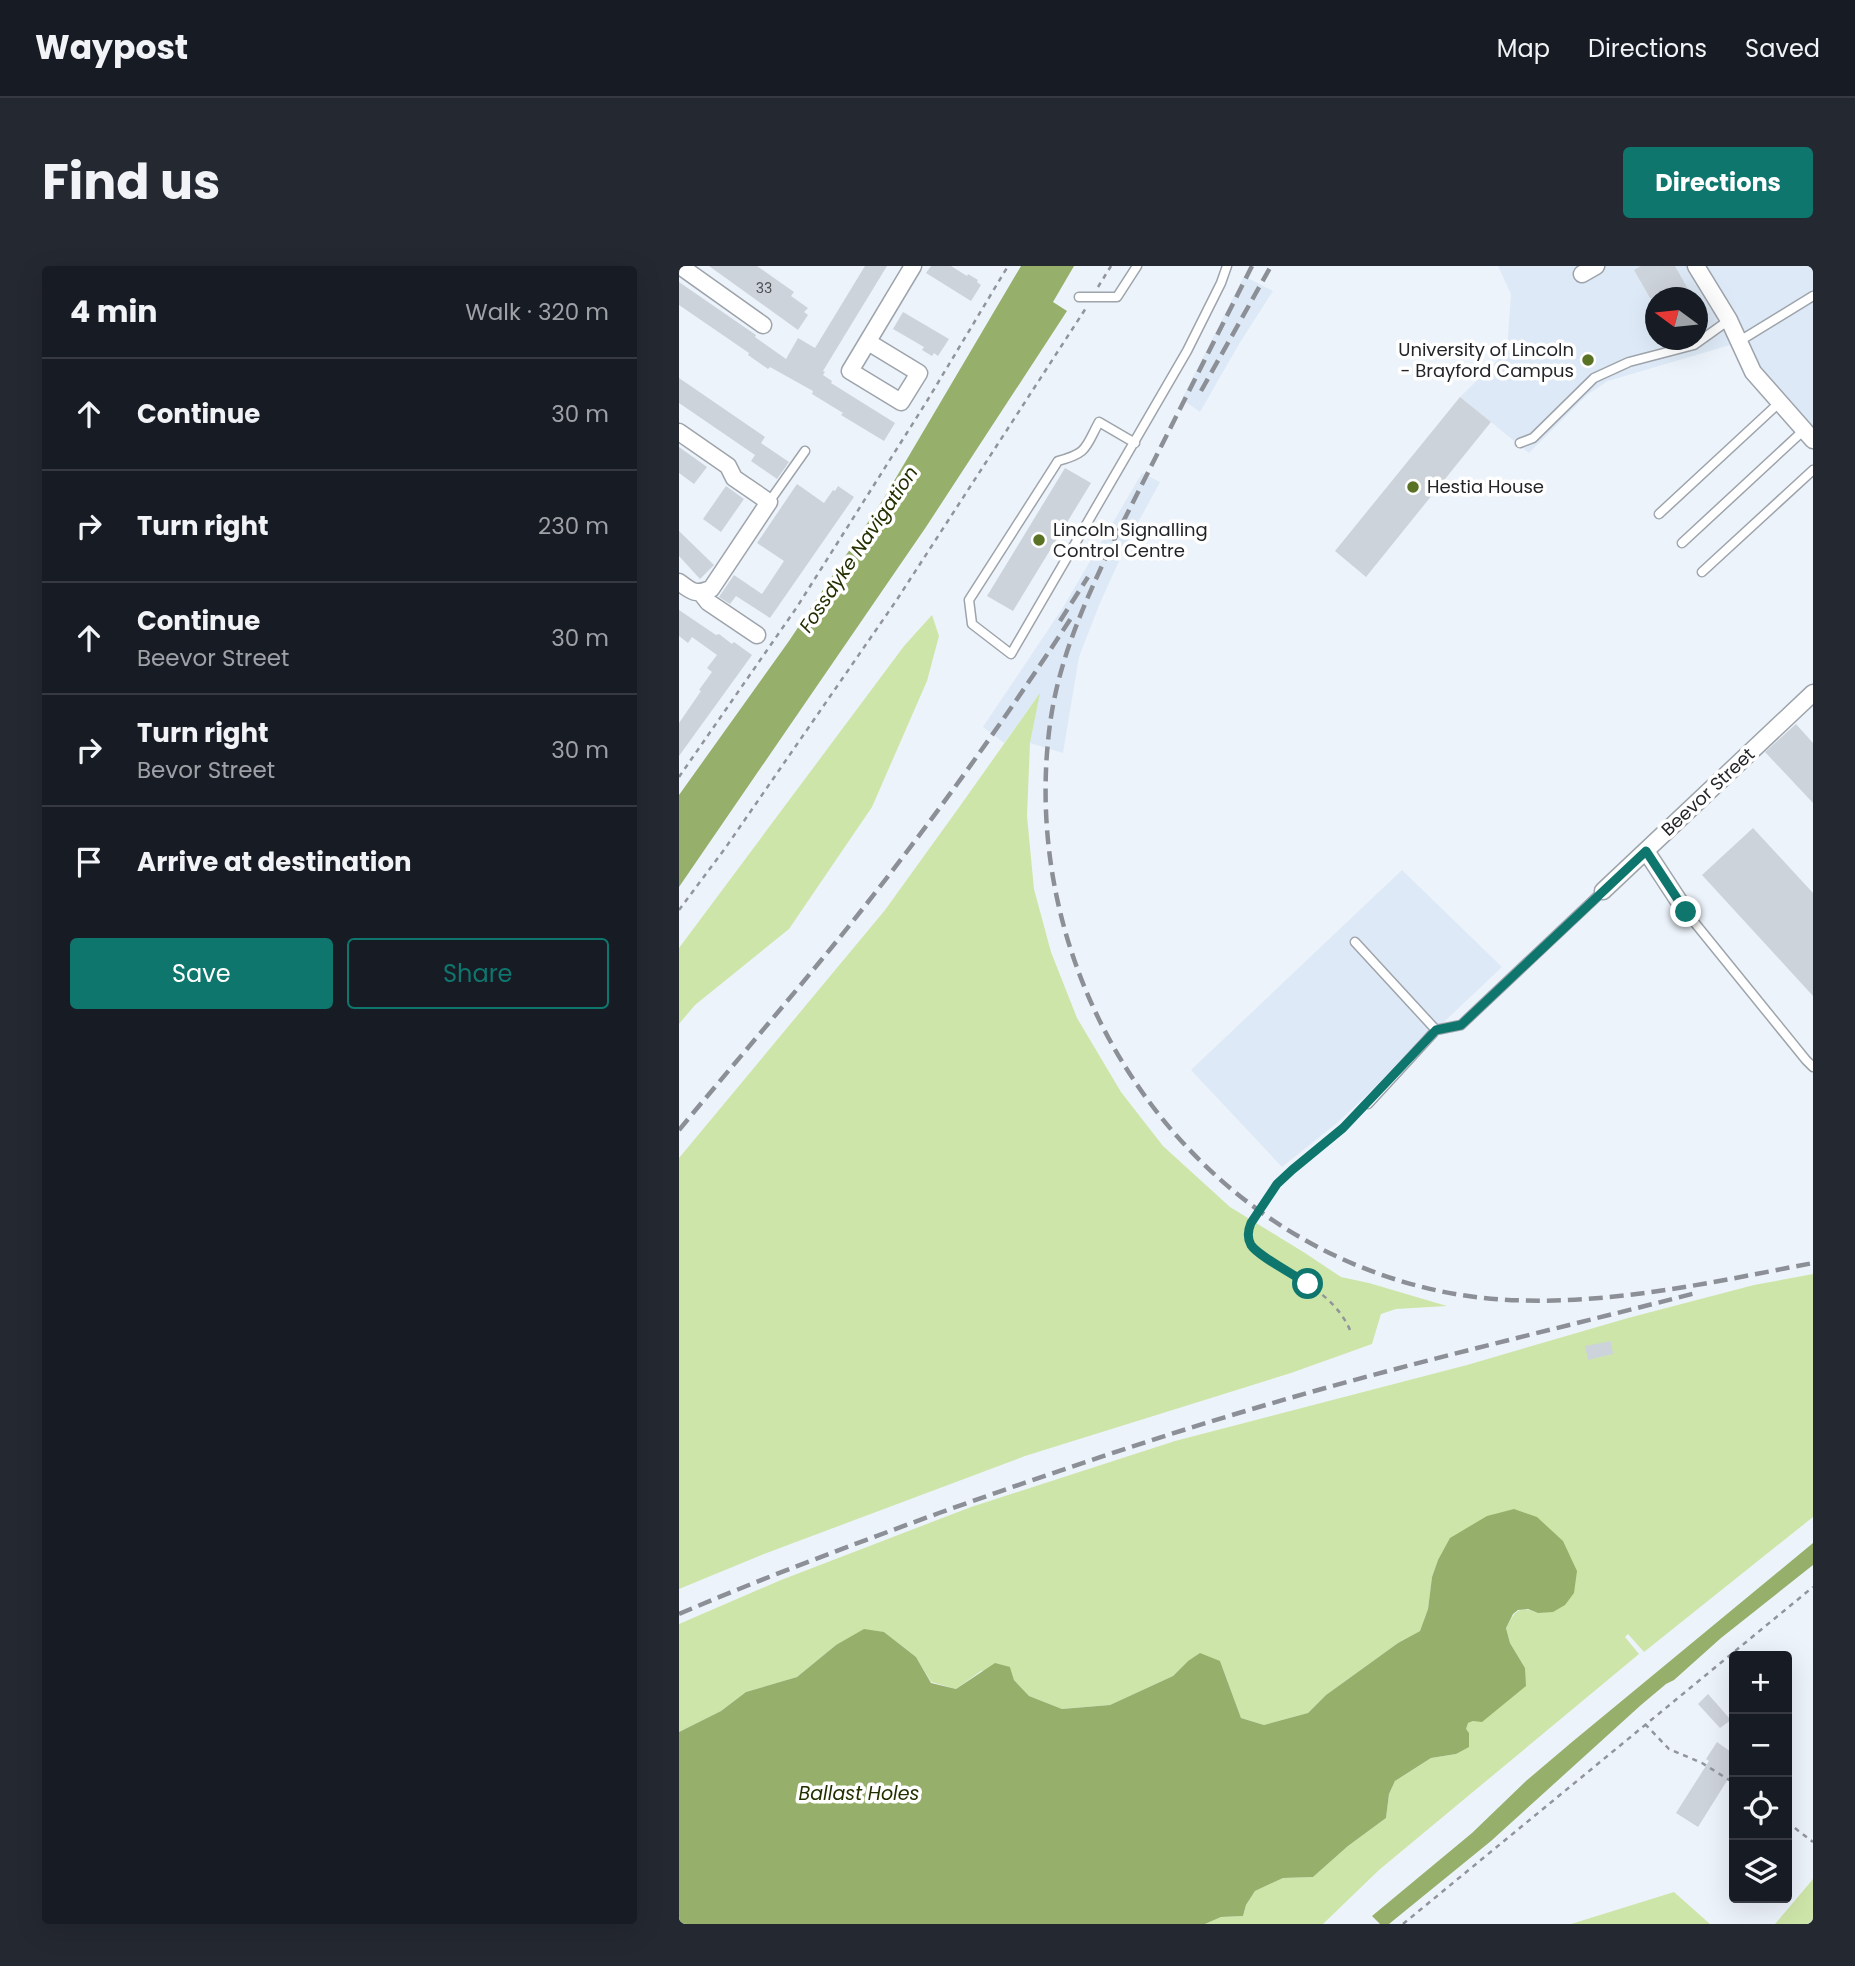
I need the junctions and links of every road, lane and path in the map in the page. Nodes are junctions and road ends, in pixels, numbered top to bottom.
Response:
1 (680, 266) edge
2 (913, 266) edge
3 (998, 266) edge
4 (1111, 266) edge
5 (1137, 266) edge
6 (1227, 266) edge
7 (1596, 266) edge
8 (1696, 266) edge
9 (1006, 268) edge
10 (1582, 274) dead end
11 (1813, 296) edge
12 (1079, 297) dead end
13 (1092, 297) junction
14 (1728, 320) junction
15 (763, 325) dead end
16 (868, 342) dead end
17 (1738, 342) junction
18 (1780, 402) junction
19 (1540, 417) dead end
20 (1547, 424) junction
21 (679, 432) edge
22 (1809, 435) edge
23 (1135, 443) junction
24 (1520, 443) dead end
25 (805, 451) dead end
26 (1813, 470) edge
27 (769, 502) junction
28 (1659, 514) dead end
29 (1682, 543) dead end
30 (1702, 572) dead end
31 (679, 582) edge
32 (701, 593) junction
33 (757, 635) dead end
34 (1813, 693) edge
35 (679, 777) edge
36 (1646, 851) junction
37 (1603, 891) joint
38 (679, 910) edge
39 (1686, 912) joint
40 (1355, 942) dead end
41 (1436, 1030) junction
42 (1813, 1067) edge
43 (1368, 1104) joint
44 (1350, 1330) dead end
45 (1813, 1587) edge
46 (1645, 1724) junction
47 (1729, 1780) edge
48 (1792, 1826) edge
49 (1813, 1842) edge
50 (1403, 1924) edge

1 - 15 street
2 - 16 street
3 - 9 path
4 - 13 path
5 - 13 lane
6 - 23 lane
7 - 10 street
8 - 14 street
9 - 35 path
11 - 17 lane
12 - 13 lane
13 - 38 path
14 - 17 street
14 - 20 lane
17 - 18 street
18 - 22 street
18 - 28 lane
19 - 20 lane
20 - 24 lane
21 - 27 street
22 - 29 lane
23 - 23 lane
25 - 27 lane
26 - 30 lane
27 - 32 street
31 - 32 street
32 - 33 street
34 - 36 street, Beevor Street
36 - 37 street, Beevor Street
36 - 39 street
37 - 41 lane
39 - 42 lane
40 - 41 lane
41 - 43 lane
43 - 44 path
45 - 46 path
46 - 47 path
46 - 50 path
48 - 49 path

